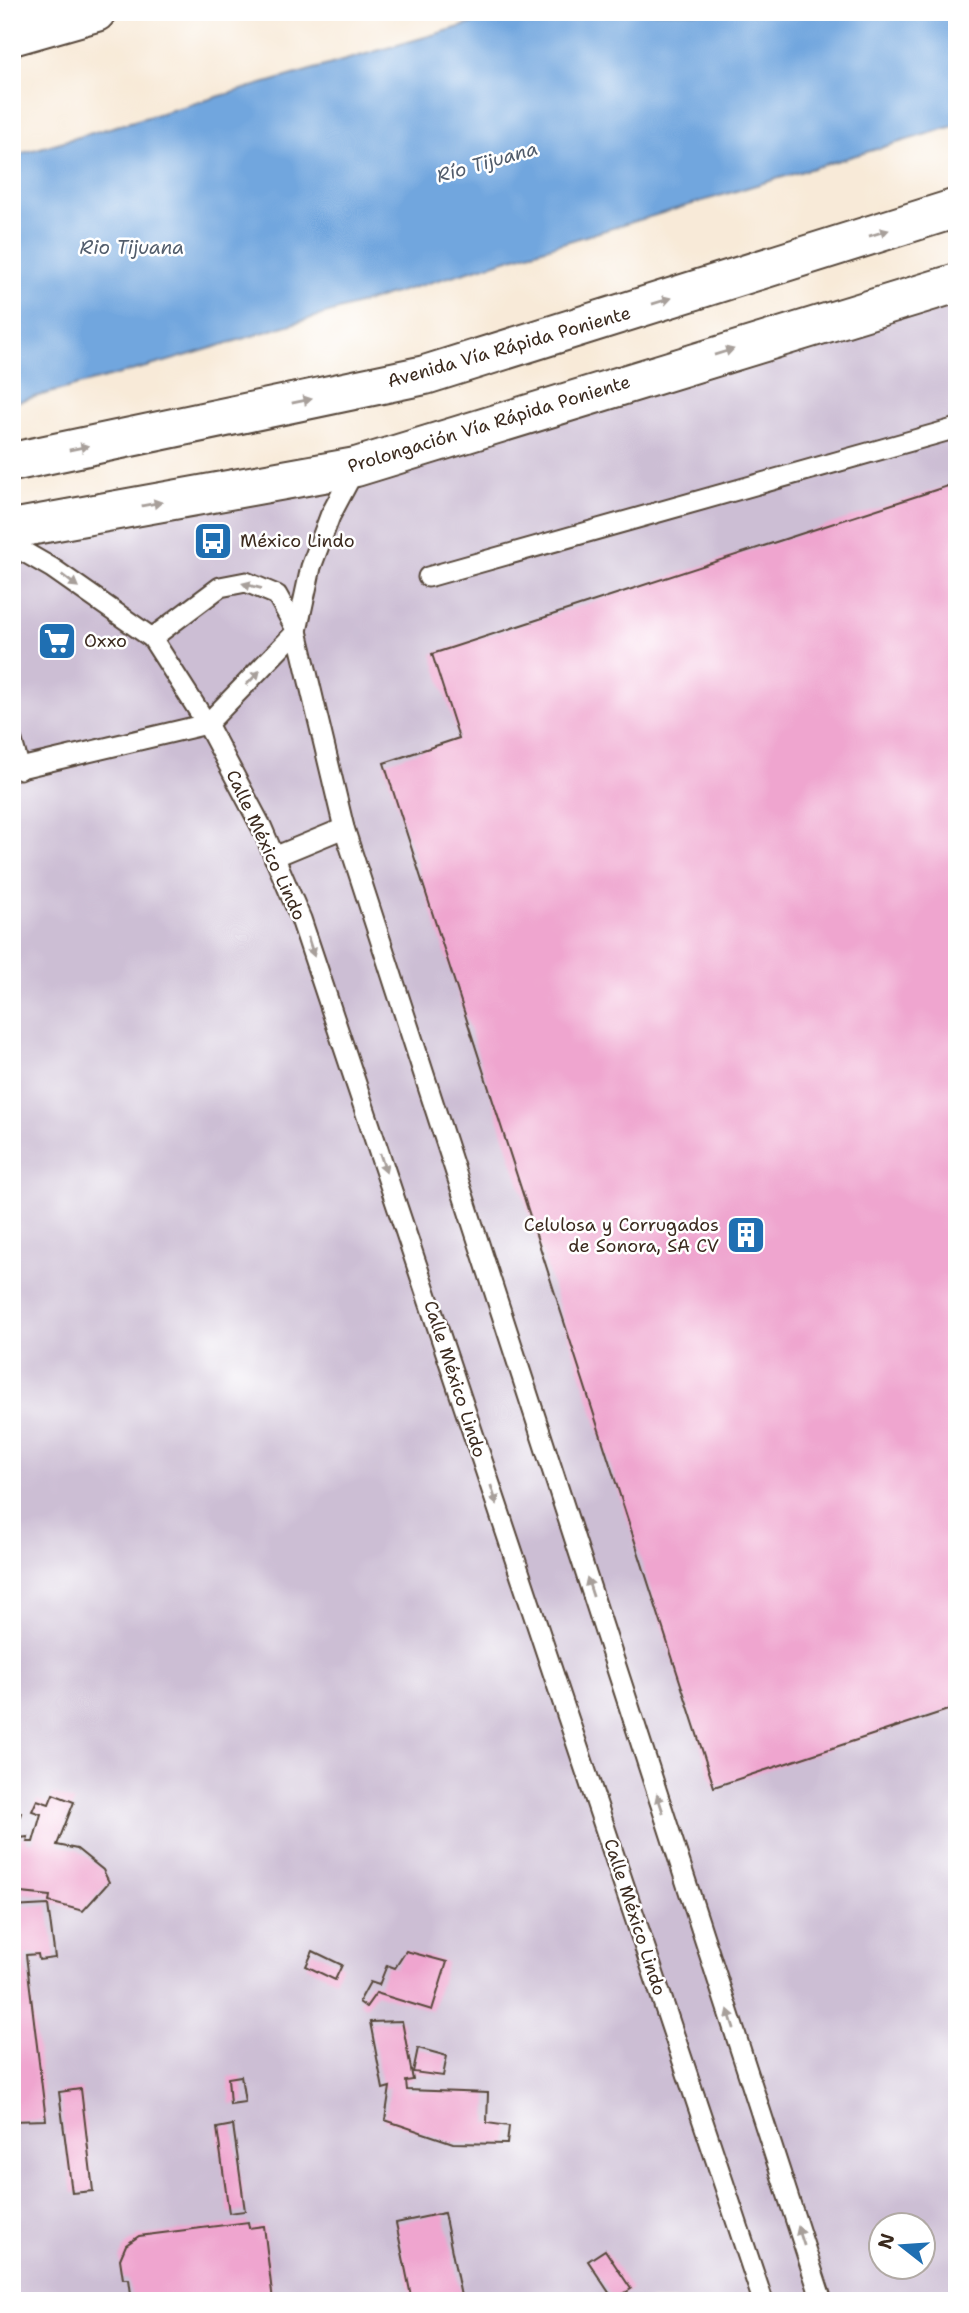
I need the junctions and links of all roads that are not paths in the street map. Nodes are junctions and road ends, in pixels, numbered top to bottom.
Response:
1 (96, 12) edge
2 (12, 36) edge
3 (957, 208) edge
4 (957, 282) edge
5 (957, 428) edge
6 (12, 462) edge
7 (356, 467) junction
8 (12, 529) edge
9 (12, 545) edge
10 (428, 577) dead end
11 (297, 631) junction
12 (152, 638) junction
13 (206, 724) junction
14 (12, 741) edge
15 (16, 770) edge
16 (344, 828) junction
17 (275, 857) junction
18 (763, 2301) edge
19 (822, 2301) edge

1 - 2 main road
6 -> 3 main road, Avenida Vía Rápida Poniente
7 -> 4 main road, Prolongación Vía Rápida Poniente
5 - 10 lane
8 -> 7 main road, Prolongación Vía Rápida Poniente
7 - 11 lane
9 -> 12 lane, Calle México Lindo
11 -> 12 lane
13 -> 11 lane
11 - 16 lane
12 - 13 lane, Calle México Lindo
13 - 15 lane
13 - 17 lane, Calle México Lindo
14 - 15 lane
16 - 17 lane
19 -> 16 lane
17 -> 18 lane, Calle México Lindo

